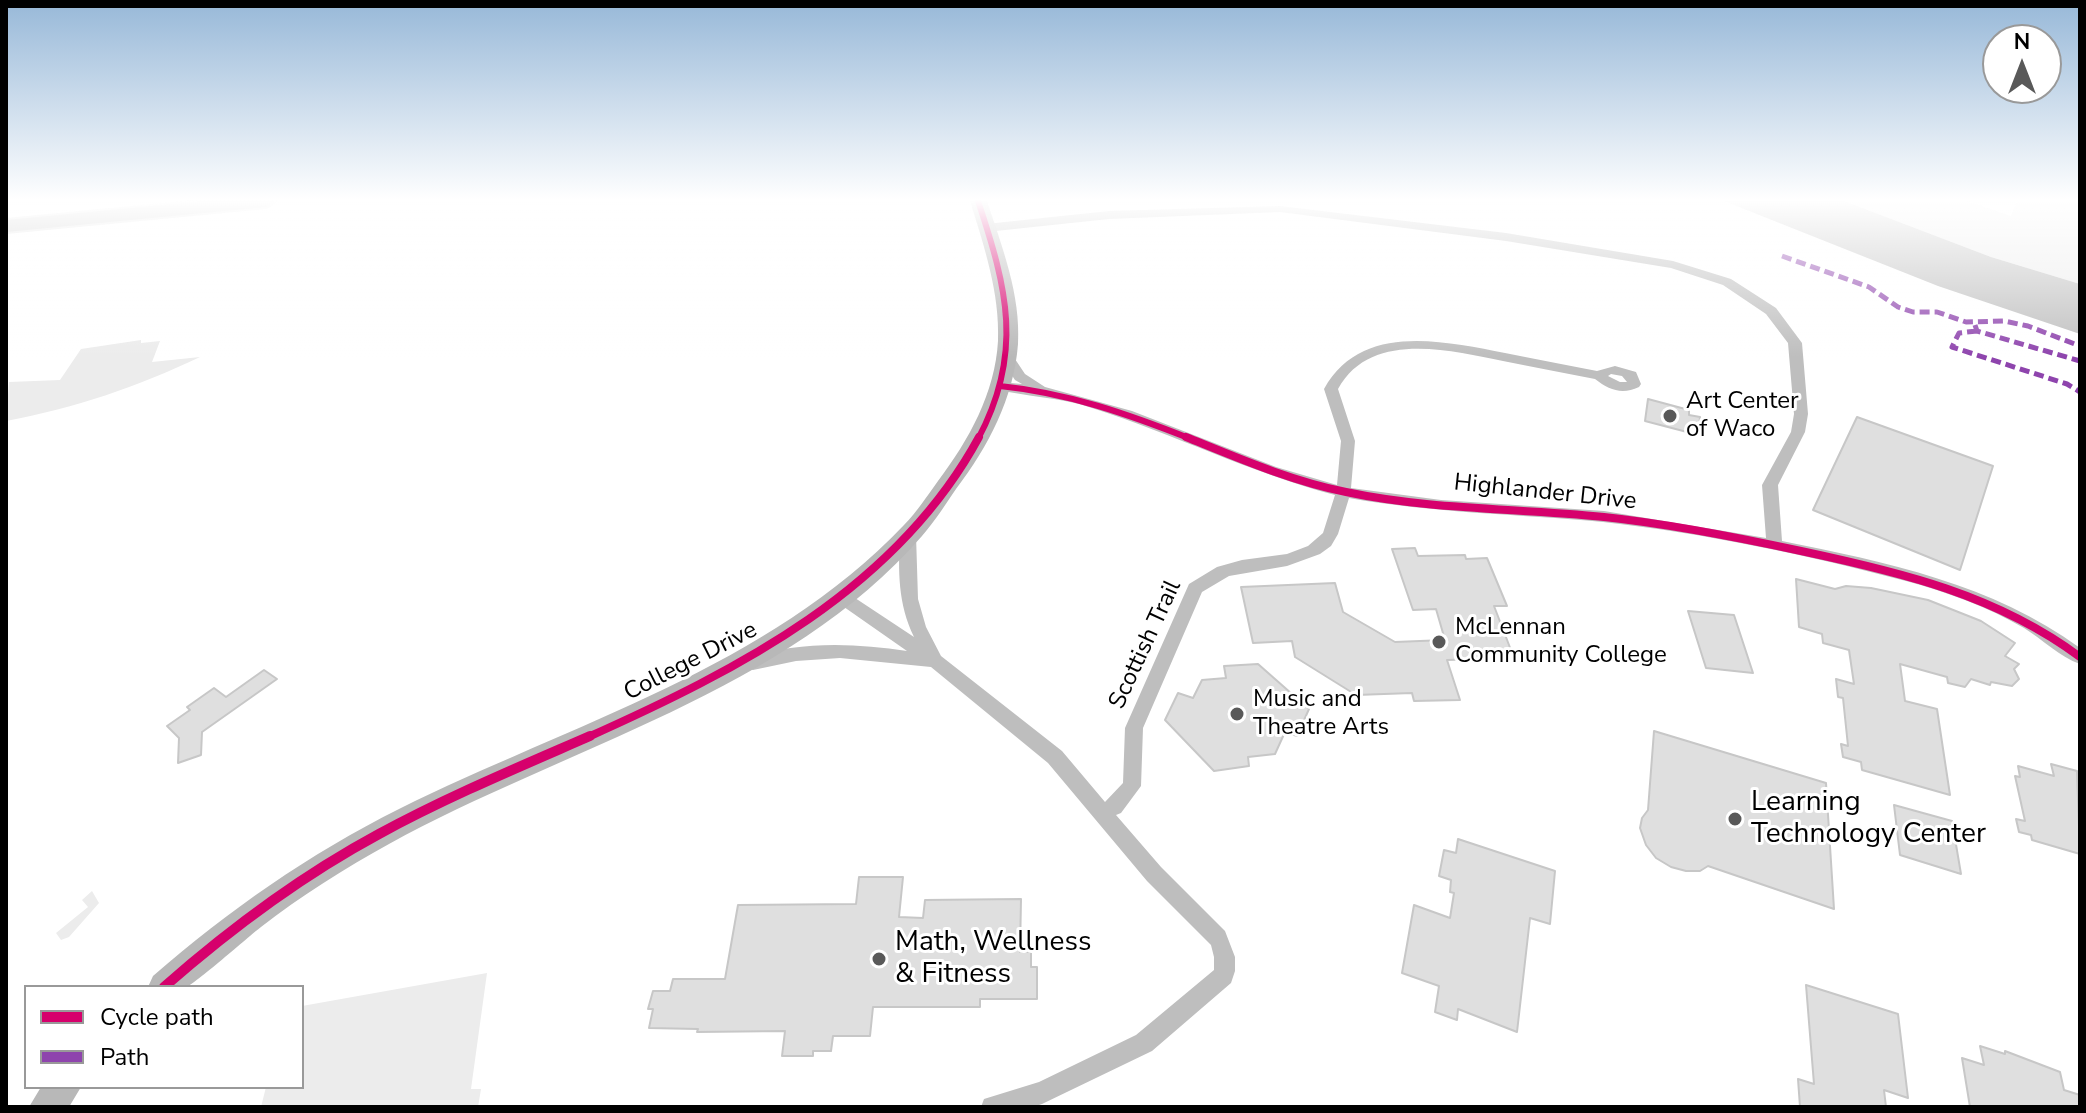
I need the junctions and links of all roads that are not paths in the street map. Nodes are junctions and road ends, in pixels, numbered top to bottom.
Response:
1 (994, 253) edge
2 (1600, 253) edge
3 (1006, 356) junction
4 (1599, 376) dead end
5 (1000, 386) junction
6 (1055, 393) junction
7 (1342, 491) junction
8 (908, 535) junction
9 (1774, 545) junction
10 (840, 596) junction
11 (2080, 657) edge
12 (937, 662) junction
13 (721, 673) junction
14 (1101, 812) junction
15 (166, 985) edge
16 (62, 1089) edge
17 (46, 1107) edge
18 (992, 1107) edge

1 - 3 street, College Drive
2 - 9 street
3 - 5 street, College Drive
3 - 6 street, Highlander Drive
4 - 7 street, Scottish Trail
5 - 6 street, Highlander Drive
5 - 8 street, College Drive
6 - 7 street, Highlander Drive
7 - 9 street, Highlander Drive
7 - 14 street, Scottish Trail
8 - 10 street, College Drive
8 - 12 street
9 - 11 street, Highlander Drive
10 - 12 street
10 - 13 street, College Drive
12 - 13 street
12 - 14 street
13 - 15 street, College Drive
14 - 18 street
16 - 17 street

